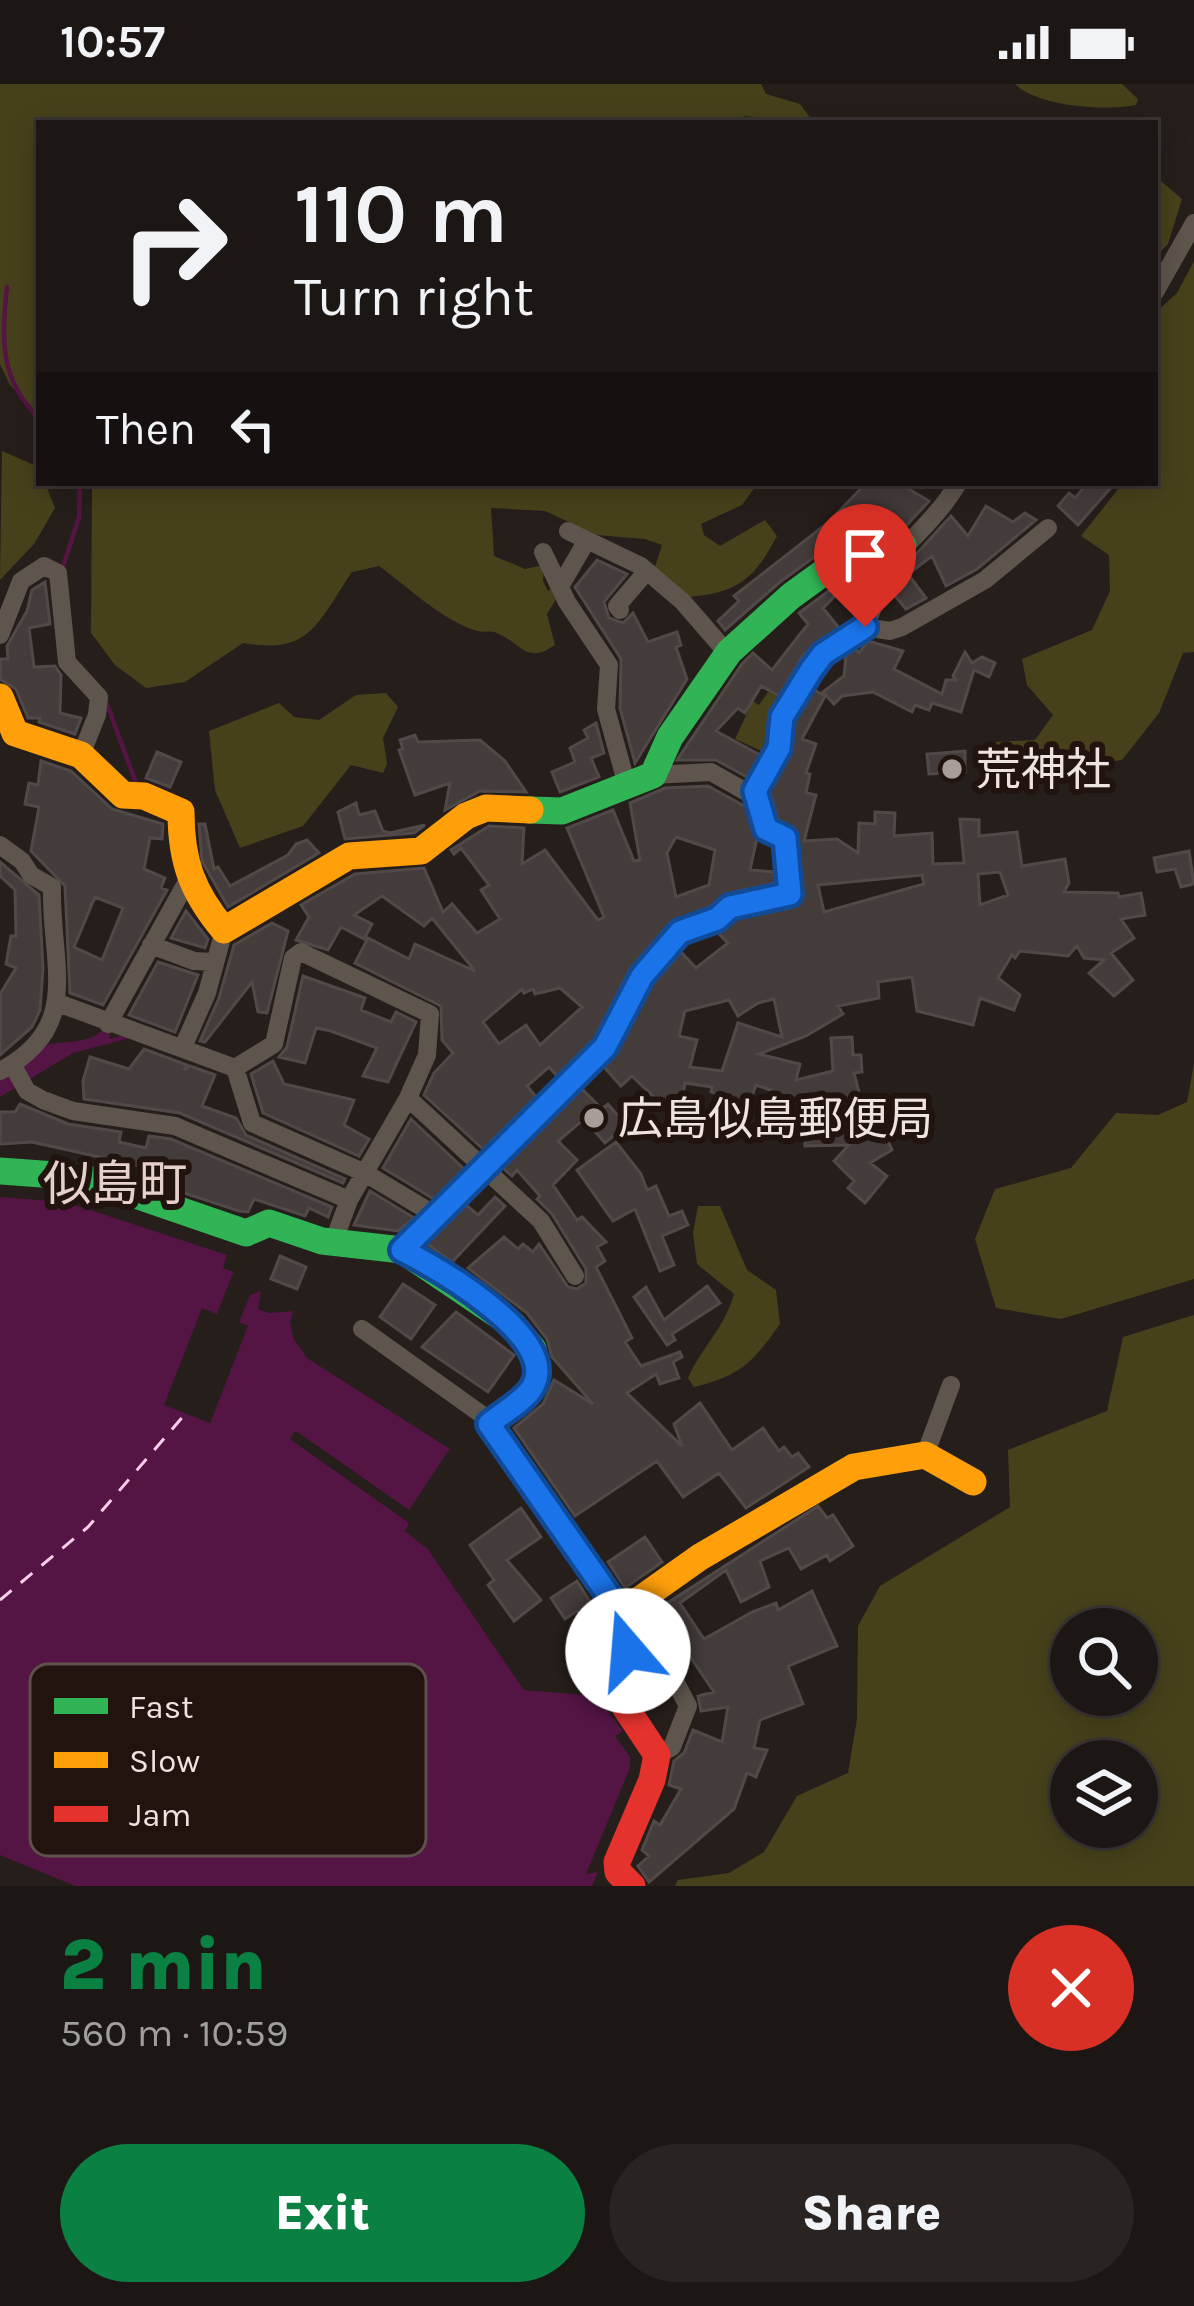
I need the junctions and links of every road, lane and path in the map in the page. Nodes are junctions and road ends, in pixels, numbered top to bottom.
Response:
1 (1194, 223) edge
2 (1158, 287) edge
3 (956, 486) edge
4 (1048, 528) dead end
5 (568, 531) dead end
6 (586, 542) junction
7 (903, 545) junction
8 (543, 552) dead end
9 (647, 571) junction
10 (562, 584) junction
11 (664, 595) dead end
12 (618, 599) dead end
13 (683, 603) junction
14 (865, 627) junction
15 (0, 635) edge
16 (729, 655) junction
17 (0, 698) edge
18 (81, 755) junction
19 (639, 778) junction
20 (757, 798) junction
21 (0, 844) edge
22 (190, 876) junction
23 (224, 931) junction
24 (151, 945) junction
25 (212, 962) junction
26 (58, 1003) junction
27 (108, 1024) junction
28 (183, 1047) junction
29 (235, 1068) junction
30 (12, 1072) edge
31 (408, 1098) junction
32 (482, 1167) junction
33 (0, 1171) edge
34 (365, 1173) junction
35 (350, 1200) junction
36 (434, 1215) junction
37 (333, 1243) junction
38 (402, 1250) junction
39 (575, 1276) dead end
40 (362, 1329) dead end
41 (951, 1385) dead end
42 (492, 1422) junction
43 (925, 1455) junction
44 (973, 1482) dead end
45 (621, 1612) junction
46 (674, 1679) dead end
47 (657, 1755) junction
48 (632, 1886) edge

1 - 2 street
3 - 7 street
4 - 14 street
5 - 6 street
6 - 9 street
6 - 10 street
7 - 14 street
7 - 16 street
8 - 10 street
9 - 12 street
9 - 13 street
10 - 19 street
11 - 13 street
13 - 16 street
14 - 20 street
15 - 18 street
16 - 19 street
17 - 18 street
18 - 22 street
19 - 20 street
19 - 23 street
20 - 32 street
21 - 26 street
22 - 23 street
22 - 24 street
23 - 25 street
24 - 25 street
24 - 27 street
25 - 28 street
26 - 27 street
26 - 30 street
27 - 28 street
28 - 29 street
29 - 31 street
29 - 34 street
30 - 35 street
31 - 32 street
31 - 34 street
32 - 36 street
32 - 39 street
33 - 37 street
34 - 35 street
34 - 36 street
35 - 37 street
36 - 38 street
37 - 38 street
38 - 42 street
40 - 42 street
41 - 43 street
42 - 45 street
43 - 44 street
43 - 45 street
45 - 47 street
46 - 47 street
47 - 48 street

